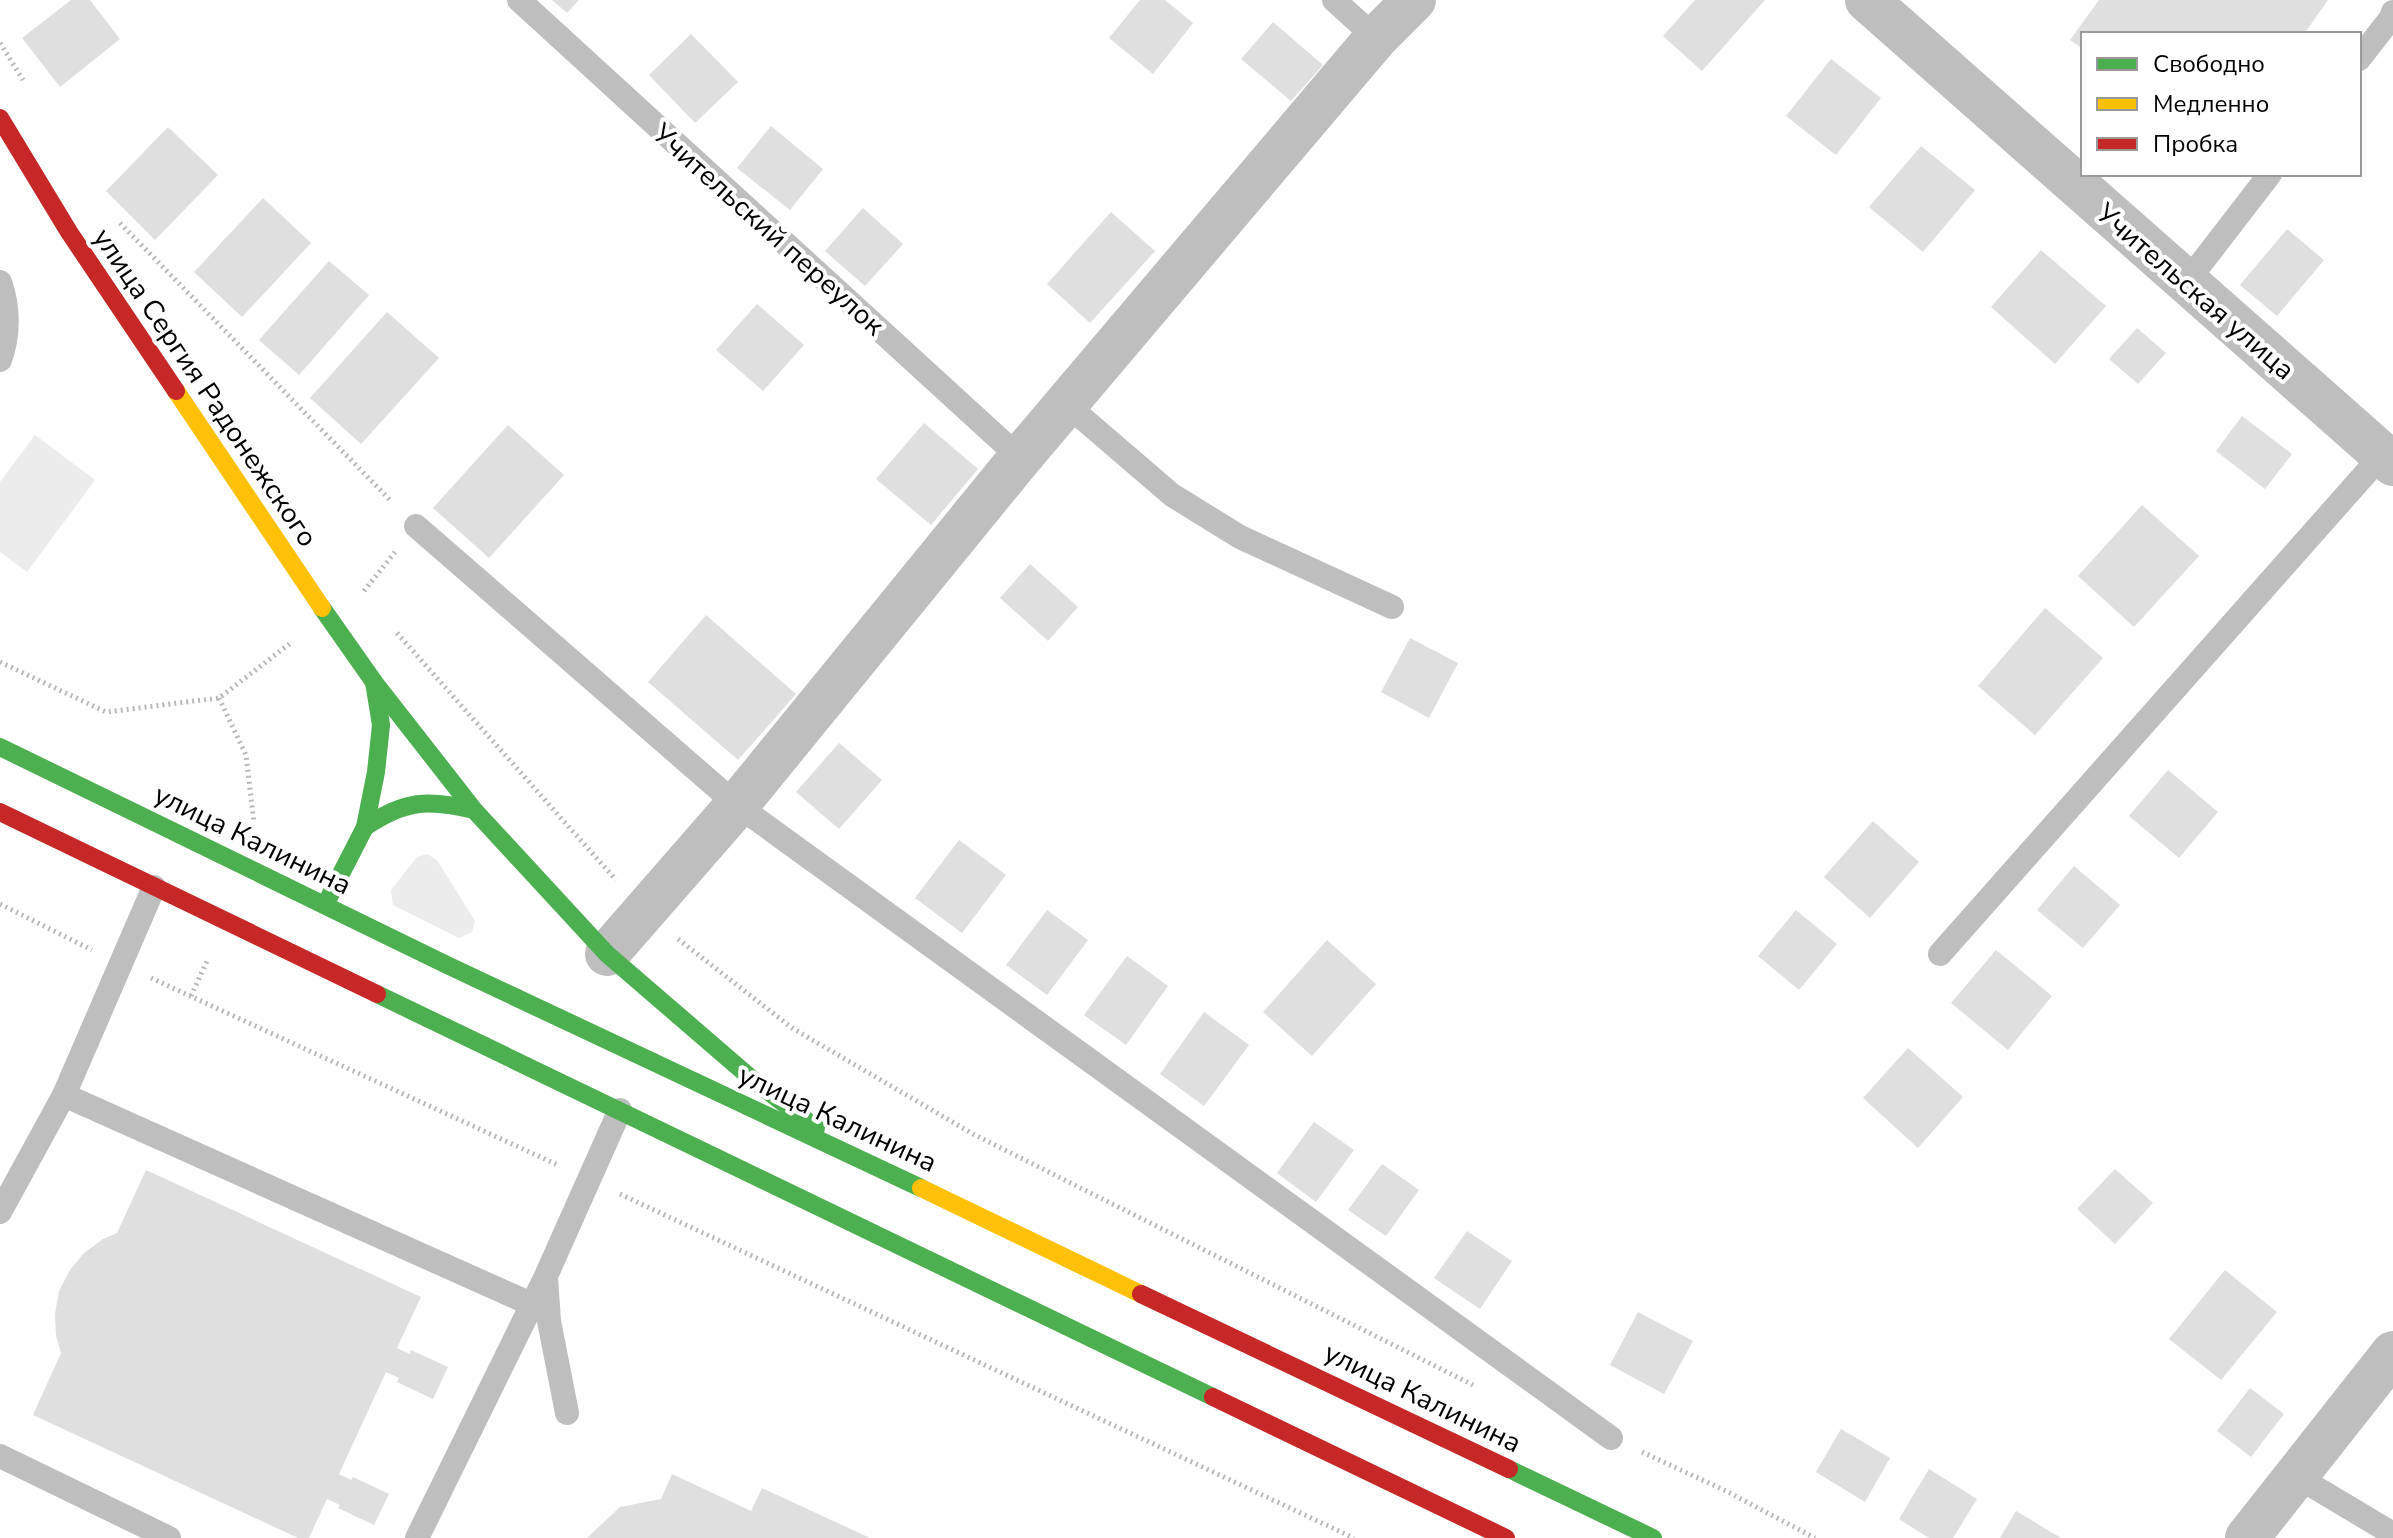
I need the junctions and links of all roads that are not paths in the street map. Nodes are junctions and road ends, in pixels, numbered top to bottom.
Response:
1 (519, 0) edge
2 (1334, 0) edge
3 (1414, 0) edge
4 (1877, 3) edge
5 (2393, 12) edge
6 (1376, 38) junction
7 (2361, 56) edge
8 (0, 118) edge
9 (2268, 176) edge
10 (0, 282) edge
11 (2186, 283) junction
12 (0, 360) edge
13 (1066, 404) junction
14 (1020, 458) junction
15 (2388, 460) edge
16 (416, 526) road end
17 (1392, 607) dead end
18 (374, 682) junction
19 (0, 747) edge
20 (737, 805) junction
21 (474, 810) junction
22 (0, 812) edge
23 (365, 827) junction
24 (154, 887) junction
25 (322, 912) junction
26 (607, 954) junction
27 (1940, 954) dead end
28 (64, 1095) junction
29 (620, 1110) junction
30 (853, 1156) junction
31 (0, 1212) edge
32 (546, 1276) junction
33 (531, 1304) junction
34 (2393, 1353) edge
35 (567, 1413) dead end
36 (1611, 1438) road end
37 (0, 1456) edge
38 (2296, 1476) junction
39 (2393, 1534) edge
40 (169, 1538) edge
41 (417, 1538) edge
42 (1506, 1538) edge
43 (1653, 1538) edge
44 (2247, 1538) edge

1 - 14 lane, Учительский переулок
2 - 6 lane
3 - 6 street
4 - 11 street, Учительская улица
5 - 7 lane
6 - 13 street
8 - 18 main road, улица Сергия Радонежского
9 - 11 lane
10 - 12 lane
11 - 15 street, Учительская улица
13 - 14 street
13 - 17 lane
14 - 20 street
15 - 27 lane, Учительская улица
16 - 20 lane
18 - 21 main road, улица Сергия Радонежского
18 - 23 main road, улица Сергия Радонежского
19 - 25 main road, улица Калинина
20 - 26 street
20 - 36 lane
21 - 23 main road
21 - 26 main road, улица Сергия Радонежского
22 - 24 main road
23 - 25 main road, улица Сергия Радонежского
24 - 28 lane
24 - 29 main road
25 - 30 main road, улица Калинина
26 - 30 main road, улица Сергия Радонежского
28 - 31 lane
28 - 33 lane
29 - 32 lane
29 - 42 main road
30 - 43 main road, улица Калинина
32 - 33 lane
32 - 35 lane
33 - 41 lane
34 - 38 street
37 - 40 lane
38 - 39 lane
38 - 44 street

